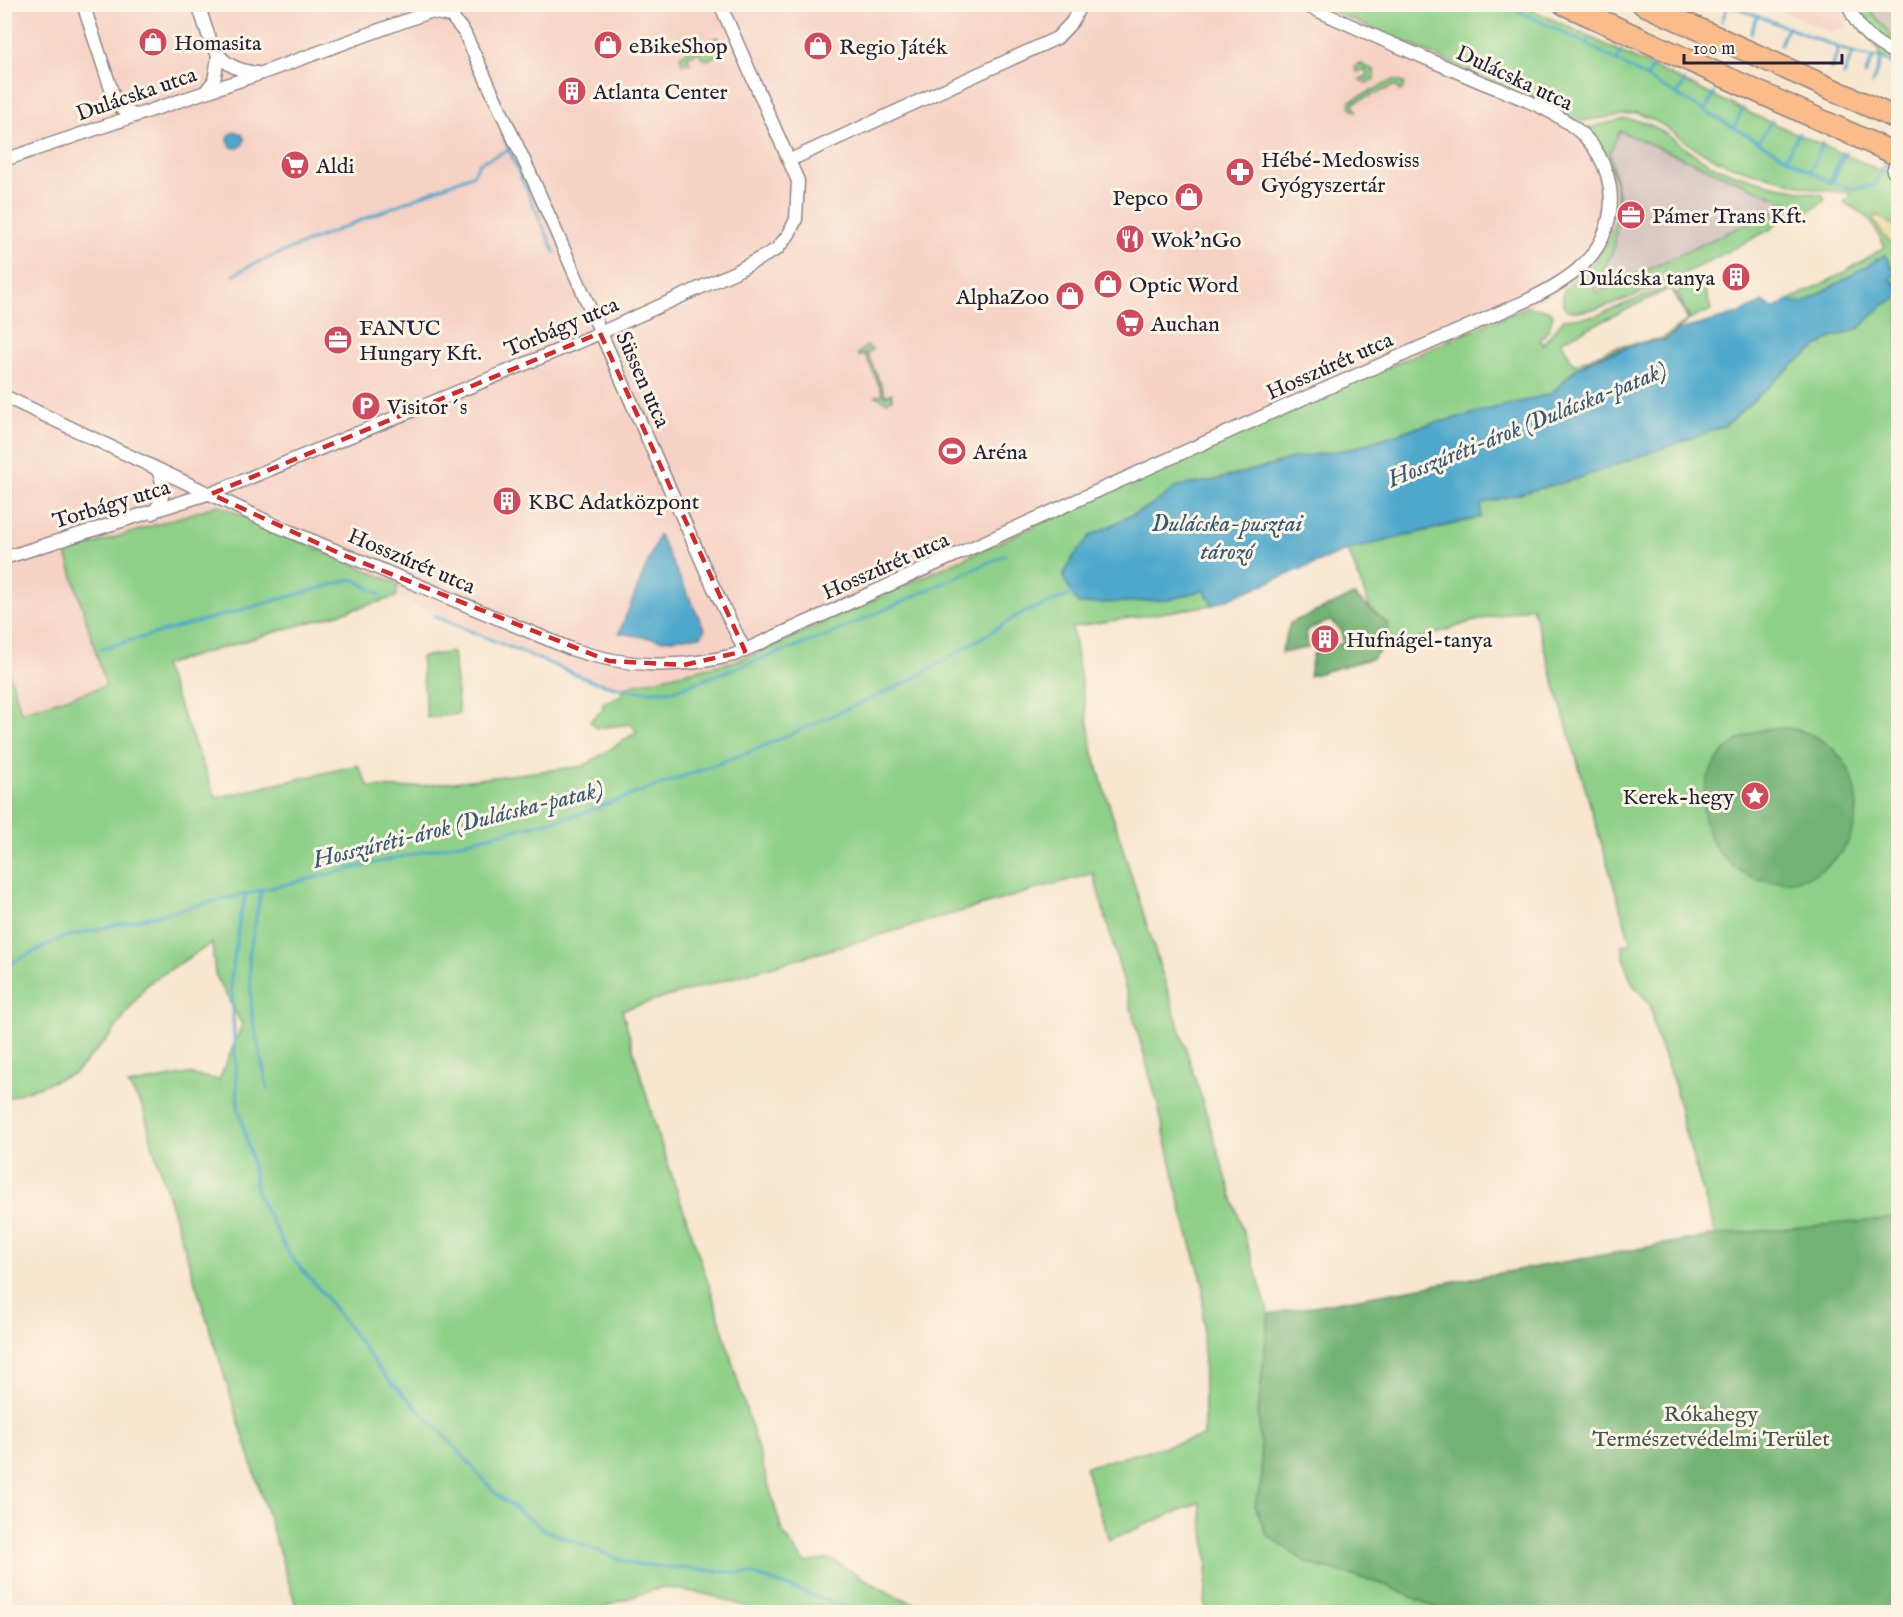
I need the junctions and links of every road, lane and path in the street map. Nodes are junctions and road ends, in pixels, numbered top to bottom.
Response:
1 (82, 4) edge
2 (198, 4) edge
3 (451, 4) edge
4 (720, 4) edge
5 (1080, 4) edge
6 (1303, 4) edge
7 (1564, 4) edge
8 (1643, 4) edge
9 (1848, 4) edge
10 (430, 12) junction
11 (1899, 55) edge
12 (218, 57) junction
13 (262, 74) junction
14 (205, 92) junction
15 (115, 101) junction
16 (134, 115) junction
17 (1899, 119) edge
18 (102, 126) junction
19 (4, 160) edge
20 (790, 160) junction
21 (1897, 162) edge
22 (1563, 282) joint
23 (600, 333) junction
24 (4, 396) edge
25 (157, 470) junction
26 (211, 494) junction
27 (153, 513) junction
28 (4, 558) edge
29 (745, 651) junction

1 - 15 street
2 - 12 street
3 - 10 street, Dulácska utca
4 - 20 street, Torbágy utca
5 - 20 street
6 - 22 street, Dulácska utca
7 - 21 highway
8 - 17 highway
9 - 11 street
10 - 13 street, Dulácska utca
10 - 23 street, Süssen utca
12 - 13 street
12 - 14 street
13 - 14 street, Dulácska utca
14 - 16 street, Dulácska utca
15 - 16 street
15 - 18 street
16 - 18 street, Dulácska utca
18 - 19 street, Dulácska utca
20 - 23 street, Torbágy utca
22 - 29 street, Hosszúrét utca
23 - 26 street, Torbágy utca
23 - 29 street, Süssen utca
24 - 25 street
25 - 26 street
25 - 27 street
26 - 27 street, Torbágy utca
26 - 29 street, Hosszúrét utca
27 - 28 street, Torbágy utca

